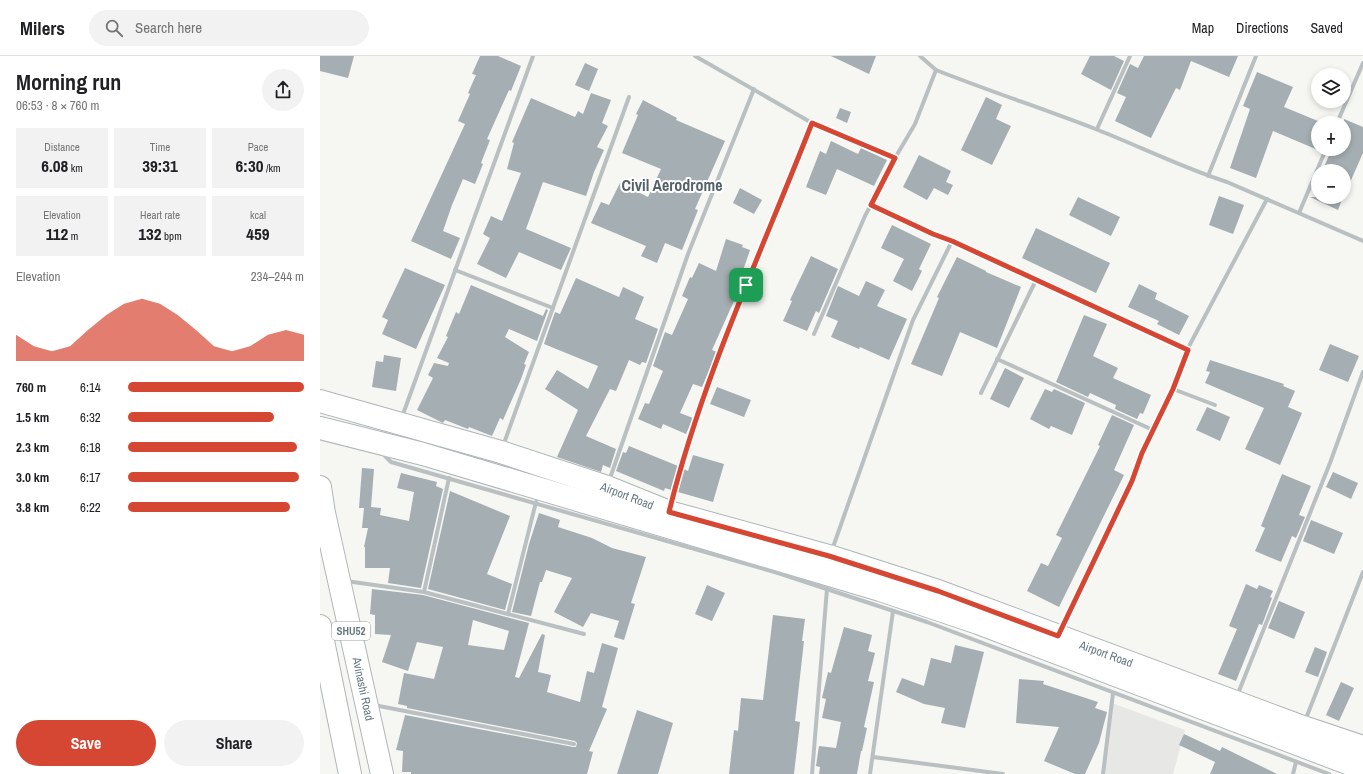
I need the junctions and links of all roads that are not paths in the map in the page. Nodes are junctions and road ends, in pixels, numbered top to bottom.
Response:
1 (533, 56) edge
2 (695, 56) edge
3 (920, 56) edge
4 (1130, 56) edge
5 (1256, 56) edge
6 (1363, 63) edge
7 (936, 70) junction
8 (754, 89) junction
9 (628, 97) dead end
10 (1340, 116) edge
11 (812, 123) junction
12 (1097, 129) junction
13 (1323, 156) edge
14 (895, 158) junction
15 (1208, 176) junction
16 (1267, 199) junction
17 (871, 205) junction
18 (1299, 213) junction
19 (952, 241) junction
20 (1363, 241) edge
21 (455, 270) junction
22 (1036, 280) junction
23 (553, 308) junction
24 (814, 334) dead end
25 (1188, 350) junction
26 (997, 359) junction
27 (1363, 372) edge
28 (1173, 389) junction
29 (981, 393) dead end
30 (320, 401) edge
31 (1215, 405) dead end
32 (400, 423) junction
33 (320, 428) edge
34 (1153, 430) junction
35 (374, 446) junction
36 (501, 452) junction
37 (449, 478) junction
38 (320, 487) edge
39 (607, 487) junction
40 (536, 502) junction
41 (669, 512) junction
42 (829, 556) junction
43 (1363, 572) edge
44 (340, 580) junction
45 (827, 589) junction
46 (424, 592) junction
47 (893, 611) junction
48 (508, 614) junction
49 (320, 626) edge
50 (584, 634) dead end
51 (1058, 636) junction
52 (1113, 693) junction
53 (1236, 700) junction
54 (366, 703) junction
55 (1303, 727) junction
56 (574, 744) dead end
57 (1363, 747) edge
58 (873, 757) junction
59 (1296, 762) junction
60 (1363, 768) edge
61 (350, 774) edge
62 (382, 774) edge
63 (812, 774) edge
64 (870, 774) edge
65 (1003, 774) edge
66 (1103, 774) edge
67 (1293, 774) edge
68 (1329, 774) edge

1 - 21 street
2 - 8 street
3 - 7 street
4 - 12 street
5 - 15 street
6 - 10 street
7 - 12 street
7 - 14 street
8 - 11 street
8 - 39 street
9 - 23 street
11 - 14 street
11 - 41 street
12 - 15 street
13 - 18 street
14 - 17 street
15 - 16 street
16 - 18 street
16 - 25 street
17 - 19 street
17 - 24 street
18 - 20 street
19 - 22 street
19 - 42 street
21 - 23 street
21 - 32 street
22 - 25 street
22 - 26 street
23 - 36 street
25 - 28 street
26 - 29 street
26 - 34 street
27 - 53 street
28 - 31 street
28 - 34 street
30 - 32 street, Airport Road
32 - 36 street, Airport Road
33 - 35 street, Airport Road
34 - 51 street
35 - 37 street
35 - 60 street, Airport Road
36 - 39 street, Airport Road
37 - 40 street
37 - 46 street
38 - 44 street, Avinashi Road / SHU52
39 - 41 street, Airport Road
40 - 45 street
40 - 48 street
41 - 42 street, Airport Road
42 - 51 street, Airport Road
43 - 55 street
44 - 46 street
44 - 54 street, Avinashi Road / SHU52
45 - 47 street
45 - 63 street
46 - 48 street
47 - 52 street
47 - 58 street
48 - 50 street
49 - 61 street, SHU52
51 - 53 street, Airport Road
52 - 59 street
52 - 66 street
53 - 55 street, Airport Road
54 - 56 street
54 - 62 street, Avinashi Road / SHU52
55 - 57 street, Airport Road
58 - 64 street
58 - 65 street
59 - 67 street
59 - 68 street

